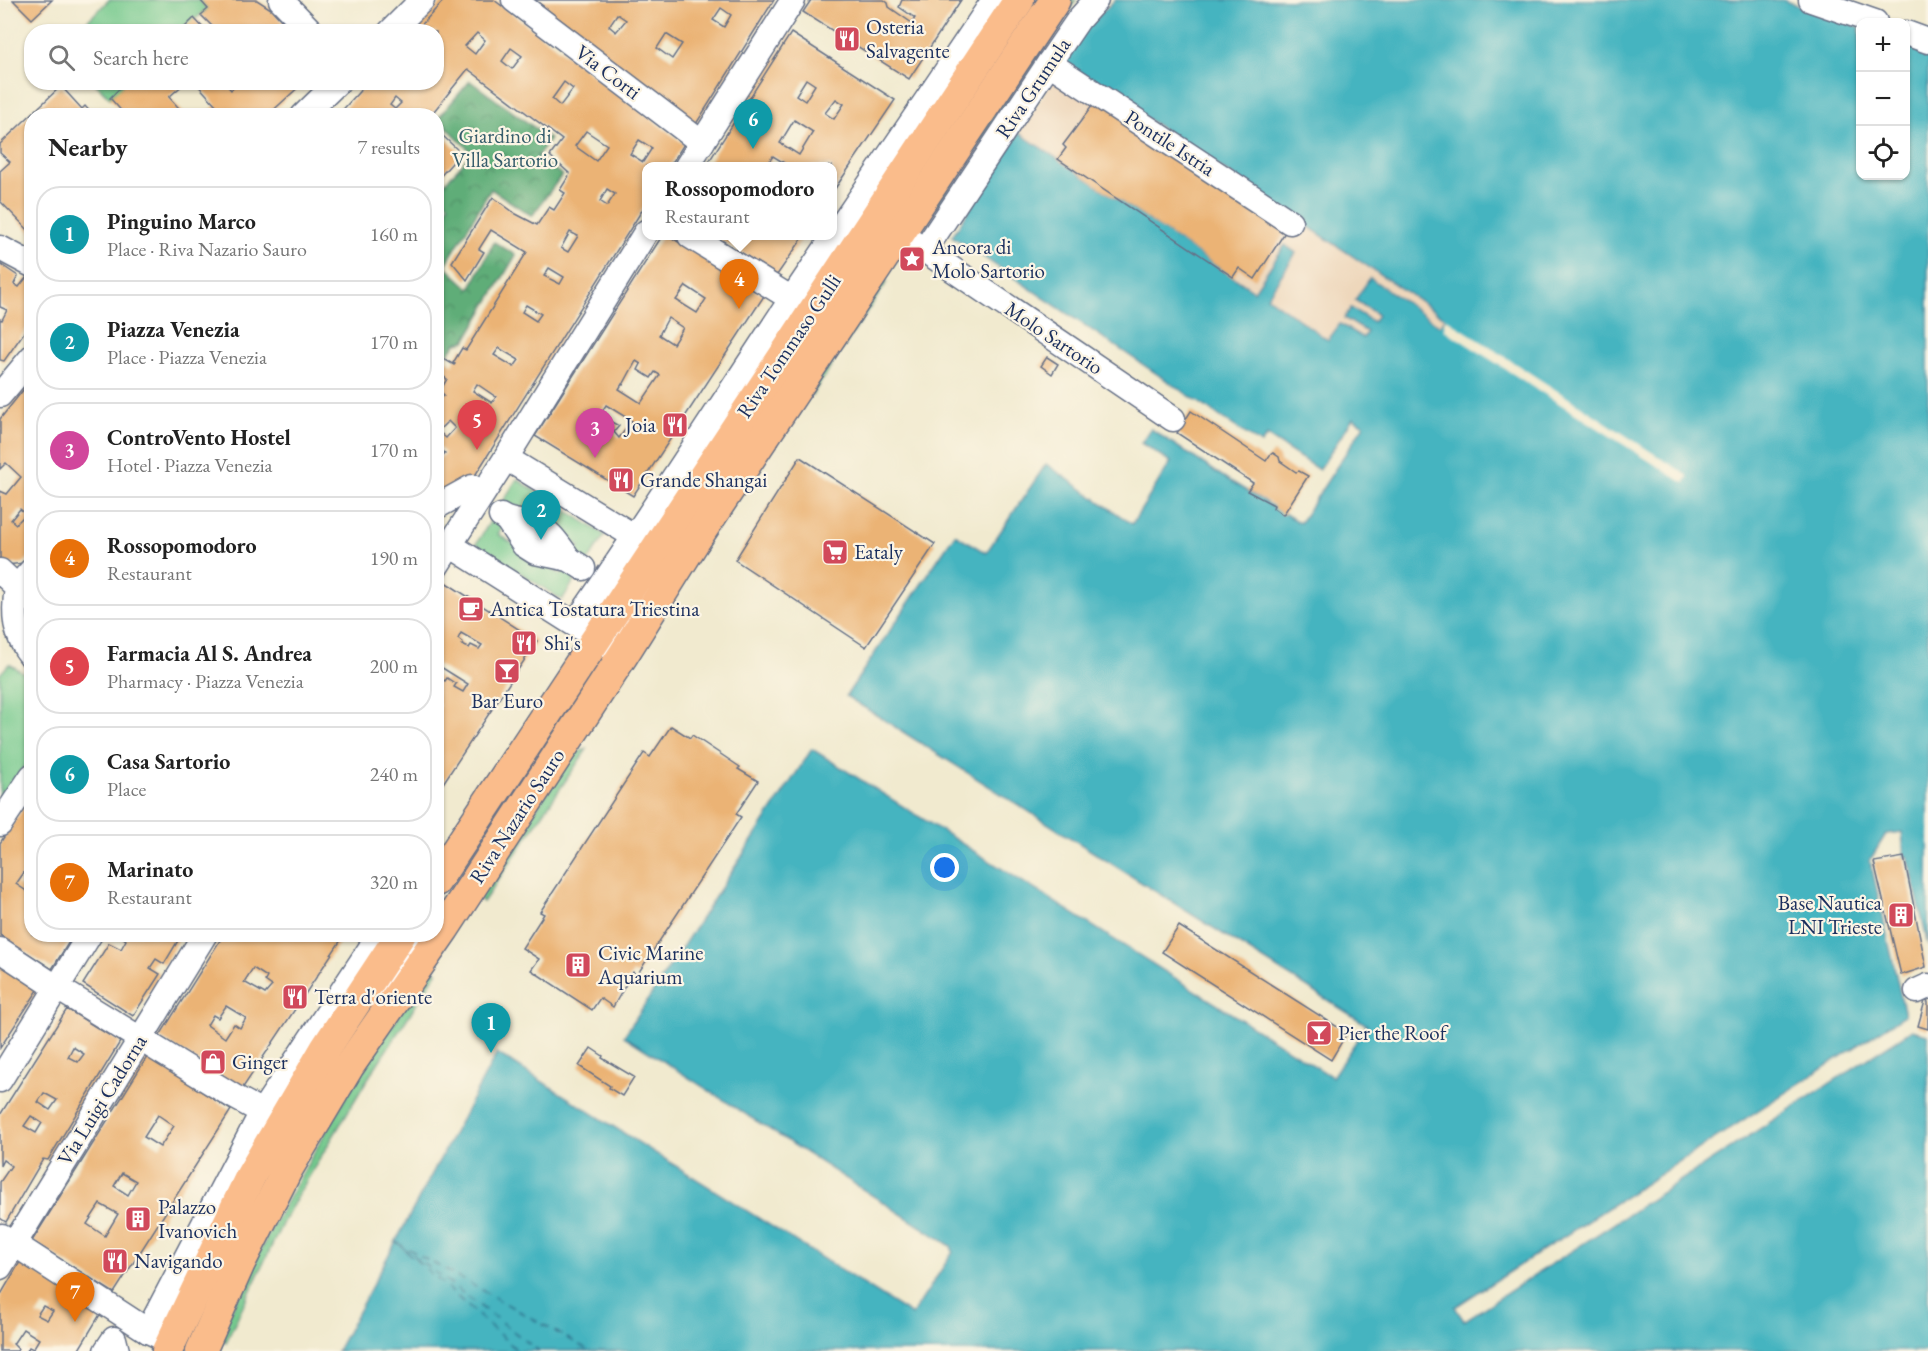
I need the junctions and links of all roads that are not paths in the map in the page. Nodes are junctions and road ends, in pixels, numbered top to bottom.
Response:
1 (281, 0) edge
2 (422, 0) edge
3 (514, 0) edge
4 (794, 0) edge
5 (994, 0) edge
6 (1019, 0) edge
7 (1055, 0) edge
8 (1096, 0) edge
9 (1811, 0) edge
10 (1863, 18) edge
11 (304, 24) edge
12 (398, 24) edge
13 (1910, 35) edge
14 (1928, 41) edge
15 (1049, 63) junction
16 (330, 90) edge
17 (311, 108) edge
18 (945, 118) junction
19 (702, 143) junction
20 (690, 162) edge
21 (1290, 222) dead end
22 (898, 233) junction
23 (642, 238) edge
24 (696, 240) edge
25 (0, 248) edge
26 (930, 254) junction
27 (24, 261) edge
28 (792, 299) junction
29 (24, 366) edge
30 (0, 394) edge
31 (1173, 419) dead end
32 (506, 458) junction
33 (468, 492) dead end
34 (444, 504) edge
35 (502, 517) dead end
36 (645, 543) junction
37 (450, 545) junction
38 (444, 554) edge
39 (576, 564) dead end
40 (16, 576) edge
41 (586, 632) junction
42 (24, 645) edge
43 (623, 655) junction
44 (24, 788) edge
45 (0, 824) edge
46 (444, 868) edge
47 (444, 929) edge
48 (85, 942) edge
49 (200, 942) edge
50 (375, 942) edge
51 (396, 942) edge
52 (416, 942) edge
53 (435, 942) edge
54 (0, 950) edge
55 (56, 987) junction
56 (140, 1038) junction
57 (349, 1066) junction
58 (0, 1080) edge
59 (262, 1112) junction
60 (7, 1239) edge
61 (0, 1267) edge
62 (162, 1341) edge
63 (201, 1351) edge

1 - 11 street
2 - 12 street
3 - 19 street, Via Corti
4 - 19 street
5 - 18 street
6 - 18 main road
7 - 18 main road, Riva Grumula
8 - 15 street, Riva Grumula
9 - 10 street
13 - 14 street
15 - 21 street, Pontile Istria
15 - 26 street, Riva Grumula
16 - 17 street
18 - 22 main road, Riva Tommaso Gulli
18 - 28 street, Riva Tommaso Gulli
18 - 36 main road, Riva Tommaso Gulli
19 - 20 street
22 - 26 street
22 - 43 main road, Riva Tommaso Gulli
23 - 32 street
24 - 28 street
25 - 27 street
26 - 31 street, Molo Sartorio
28 - 36 street, Riva Tommaso Gulli
29 - 30 street
32 - 36 street
32 - 37 street
33 - 34 street
35 - 39 street
36 - 41 main road, Riva Nazario Sauro
36 - 43 street
37 - 38 street
37 - 41 street
40 - 42 street
41 - 43 street
41 - 46 main road, Riva Nazario Sauro
43 - 47 main road, Riva Nazario Sauro
44 - 45 street
48 - 55 street
49 - 56 street, Via Luigi Cadorna
50 - 59 street
51 - 62 main road
52 - 57 street, Riva Nazario Sauro
53 - 57 main road, Riva Nazario Sauro
54 - 55 street
55 - 56 street
55 - 58 street
56 - 59 street
56 - 60 street, Via Luigi Cadorna
57 - 63 main road, Riva Nazario Sauro
59 - 62 street
60 - 61 street, Via Luigi Cadorna
60 - 62 street
62 - 63 street

